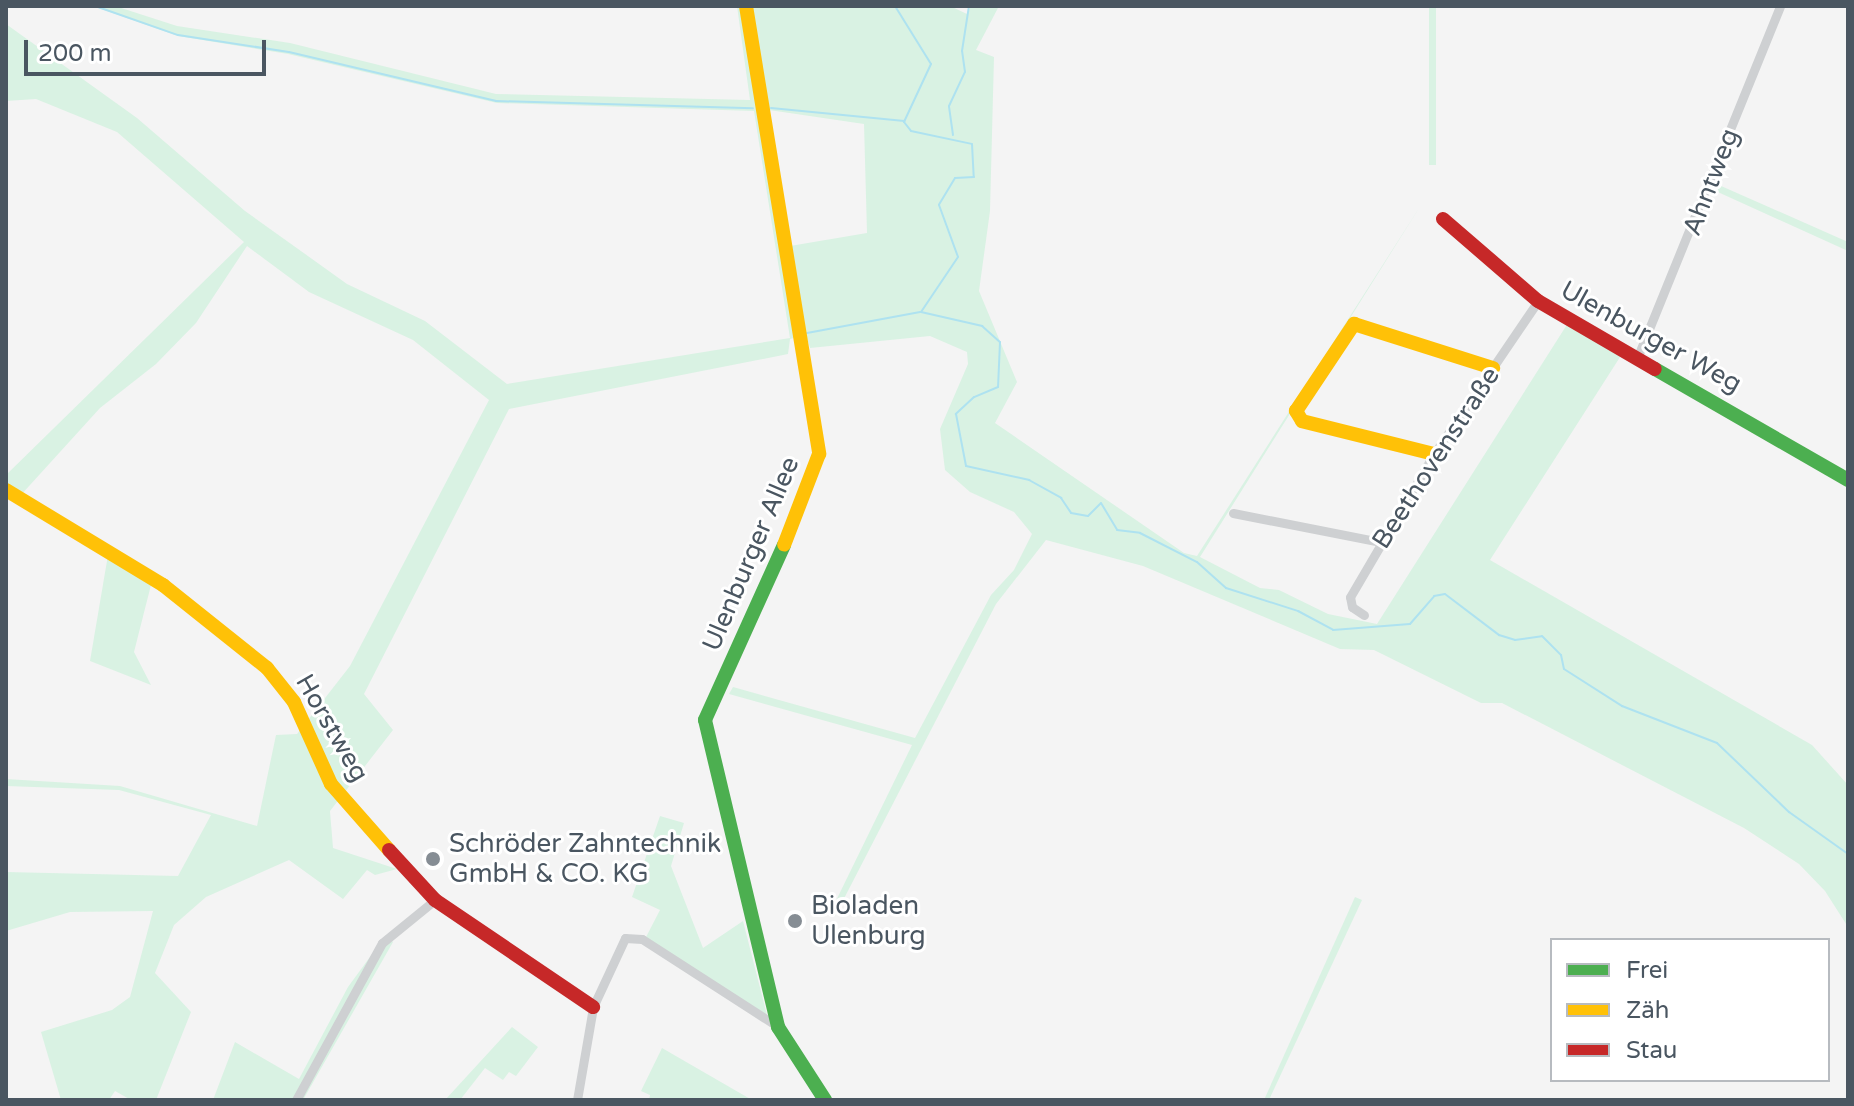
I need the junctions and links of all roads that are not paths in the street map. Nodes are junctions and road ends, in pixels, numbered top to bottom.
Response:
1 (746, 6) edge
2 (1780, 6) edge
3 (1443, 219) dead end
4 (1538, 301) junction
5 (1638, 356) junction
6 (1493, 368) junction
7 (1434, 454) junction
8 (1848, 480) edge
9 (6, 490) edge
10 (1233, 513) dead end
11 (1381, 542) junction
12 (1364, 615) dead end
13 (435, 900) junction
14 (593, 1007) junction
15 (778, 1027) junction
16 (296, 1100) edge
17 (577, 1100) edge
18 (825, 1100) edge

1 - 15 street, Ulenburger Allee
2 - 5 street, Ahntweg
3 - 4 street, Ulenburger Weg
4 - 5 street, Ulenburger Weg
4 - 6 street, Beethovenstraße
5 - 8 street, Ulenburger Weg
6 - 7 street, Beethovenstraße
6 - 7 street
7 - 11 street, Beethovenstraße
9 - 13 street, Horstweg
10 - 11 street
11 - 12 street, Beethovenstraße
13 - 14 street, Horstweg
13 - 16 street
14 - 15 street
14 - 17 street
15 - 18 street, Ulenburger Allee

